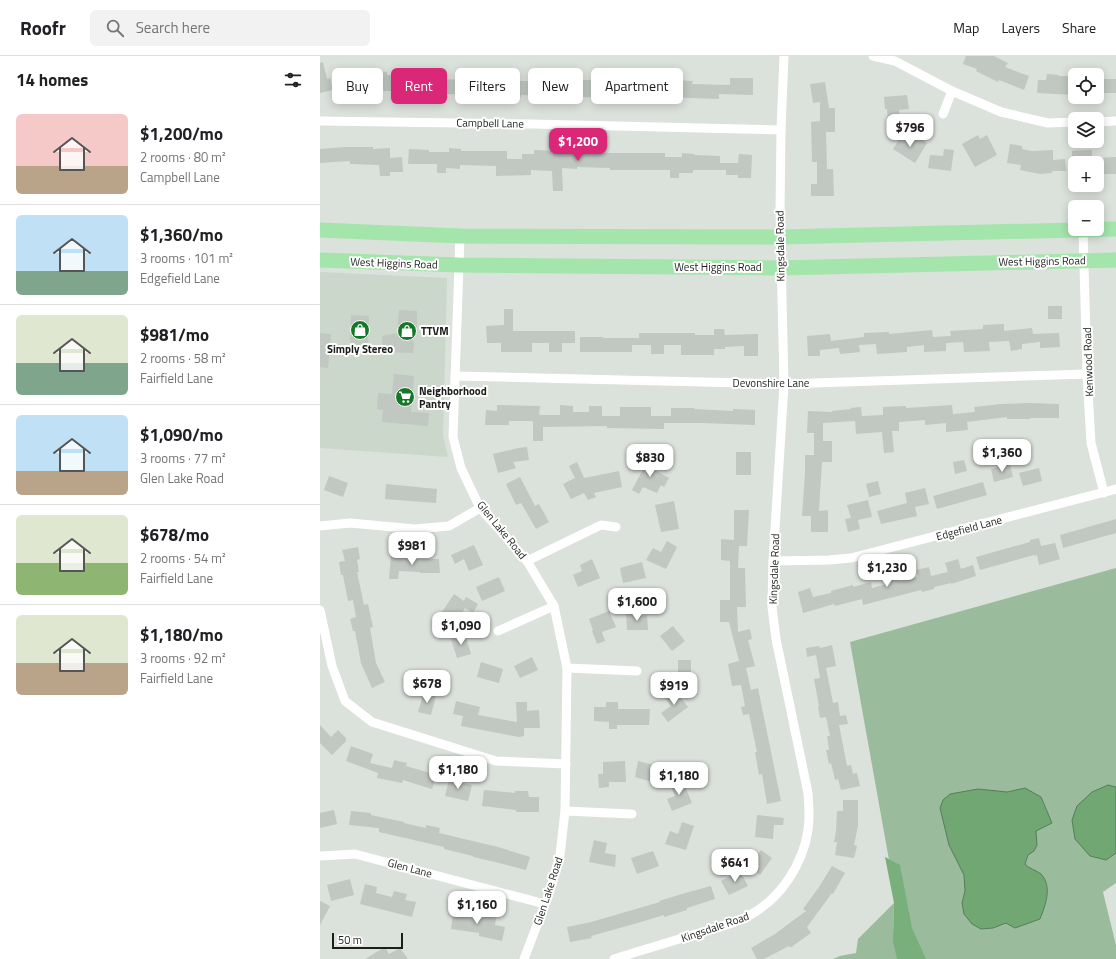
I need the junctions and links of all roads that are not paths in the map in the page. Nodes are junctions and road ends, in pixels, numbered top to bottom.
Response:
1 (784, 56) edge
2 (873, 56) edge
3 (952, 91) junction
4 (943, 114) dead end
5 (320, 121) edge
6 (1116, 121) edge
7 (1068, 122) edge
8 (1104, 122) edge
9 (781, 130) junction
10 (1104, 229) edge
11 (1116, 229) edge
12 (320, 230) edge
13 (1068, 230) edge
14 (460, 236) junction
15 (1083, 236) edge
16 (780, 237) junction
17 (320, 260) edge
18 (1085, 260) junction
19 (1116, 260) edge
20 (459, 265) junction
21 (780, 268) junction
22 (1088, 374) junction
23 (455, 376) junction
24 (784, 384) junction
25 (1116, 489) edge
26 (1104, 493) junction
27 (480, 508) junction
28 (320, 526) edge
29 (616, 527) dead end
30 (527, 561) junction
31 (773, 561) junction
32 (554, 606) junction
33 (320, 610) edge
34 (498, 631) dead end
35 (567, 668) junction
36 (637, 671) dead end
37 (566, 764) junction
38 (565, 811) junction
39 (632, 814) dead end
40 (320, 856) edge
41 (545, 904) junction
42 (528, 958) edge
43 (614, 959) edge

1 - 9 street, Kingsdale Road
2 - 3 street
3 - 4 street
3 - 7 street
5 - 9 street, Campbell Lane
6 - 8 street
9 - 16 street, Kingsdale Road
10 - 11 main road
12 - 14 main road
13 - 16 main road
14 - 16 main road
14 - 20 street, Glen Lake Road
15 - 18 street, Kenwood Road
16 - 21 street, Kingsdale Road
17 - 20 main road, West Higgins Road
18 - 19 main road, West Higgins Road
18 - 21 main road, West Higgins Road
18 - 22 street, Kenwood Road
20 - 21 main road, West Higgins Road
20 - 23 street, Glen Lake Road
21 - 24 street, Kingsdale Road
22 - 24 street, Devonshire Lane
22 - 26 street, Kenwood Road
23 - 24 street, Devonshire Lane
23 - 27 street, Glen Lake Road
24 - 31 street, Kingsdale Road
25 - 26 street, Edgefield Lane
26 - 31 street, Edgefield Lane
27 - 28 street
27 - 30 street, Glen Lake Road
29 - 30 street
30 - 32 street, Glen Lake Road
31 - 43 street, Kingsdale Road
32 - 34 street
32 - 35 street, Glen Lake Road
33 - 37 street
35 - 36 street
35 - 37 street, Glen Lake Road
37 - 38 street, Glen Lake Road
38 - 39 street
38 - 41 street, Glen Lake Road
40 - 41 street, Glen Lane
41 - 42 street, Glen Lake Road

